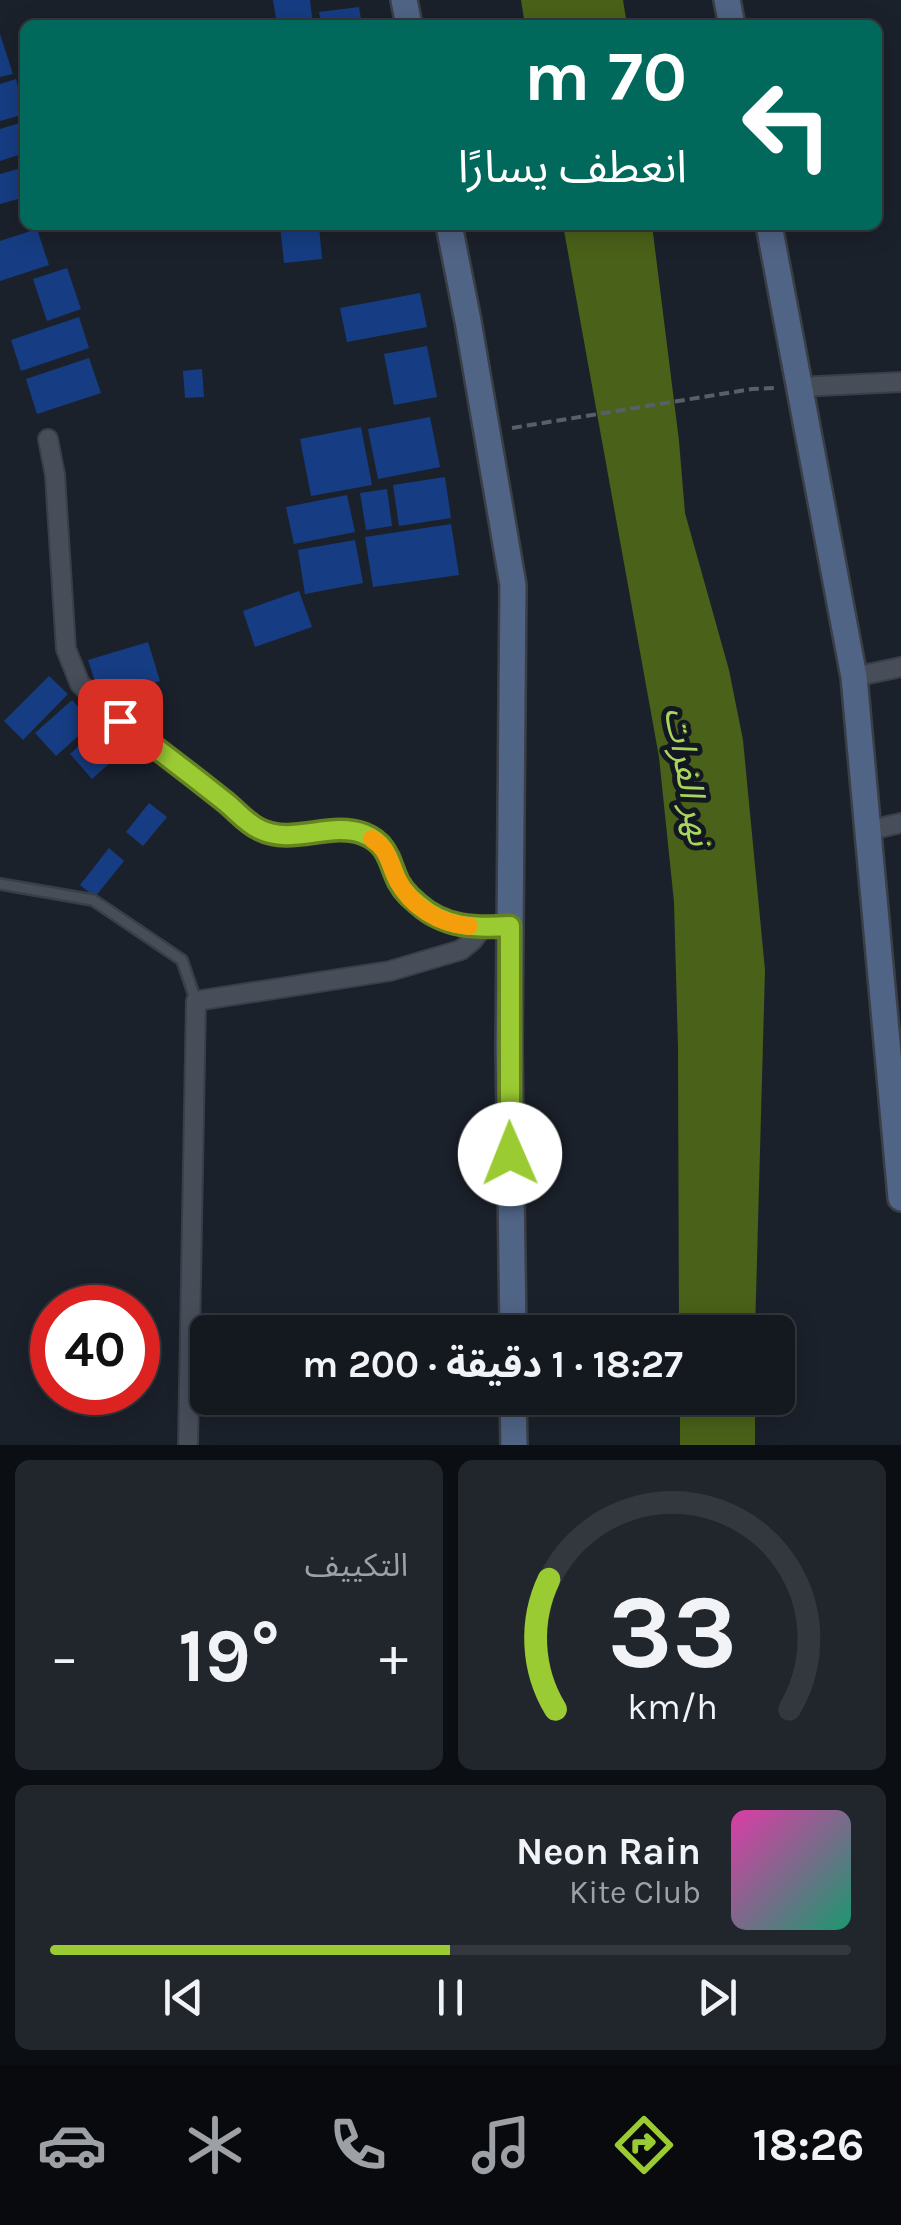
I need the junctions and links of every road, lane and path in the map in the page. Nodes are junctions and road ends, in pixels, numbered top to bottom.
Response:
1 (450, 230) edge
2 (770, 230) edge
3 (901, 382) edge
4 (800, 387) junction
5 (752, 389) dead end
6 (522, 427) dead end
7 (48, 439) dead end
8 (901, 668) edge
9 (854, 677) junction
10 (901, 822) edge
11 (866, 832) junction
12 (0, 884) edge
13 (510, 926) junction
14 (482, 928) junction
15 (196, 1000) junction
16 (901, 1198) edge
17 (512, 1315) edge
18 (513, 1415) edge
19 (188, 1445) edge
20 (514, 1445) edge

1 - 13 street
2 - 4 street
3 - 4 street
4 - 9 street
5 - 6 path
7 - 14 street
8 - 9 street
9 - 11 street
10 - 11 street
11 - 16 street
12 - 15 lane
13 - 14 street
13 - 17 street
14 - 15 street
15 - 19 street
18 - 20 street

